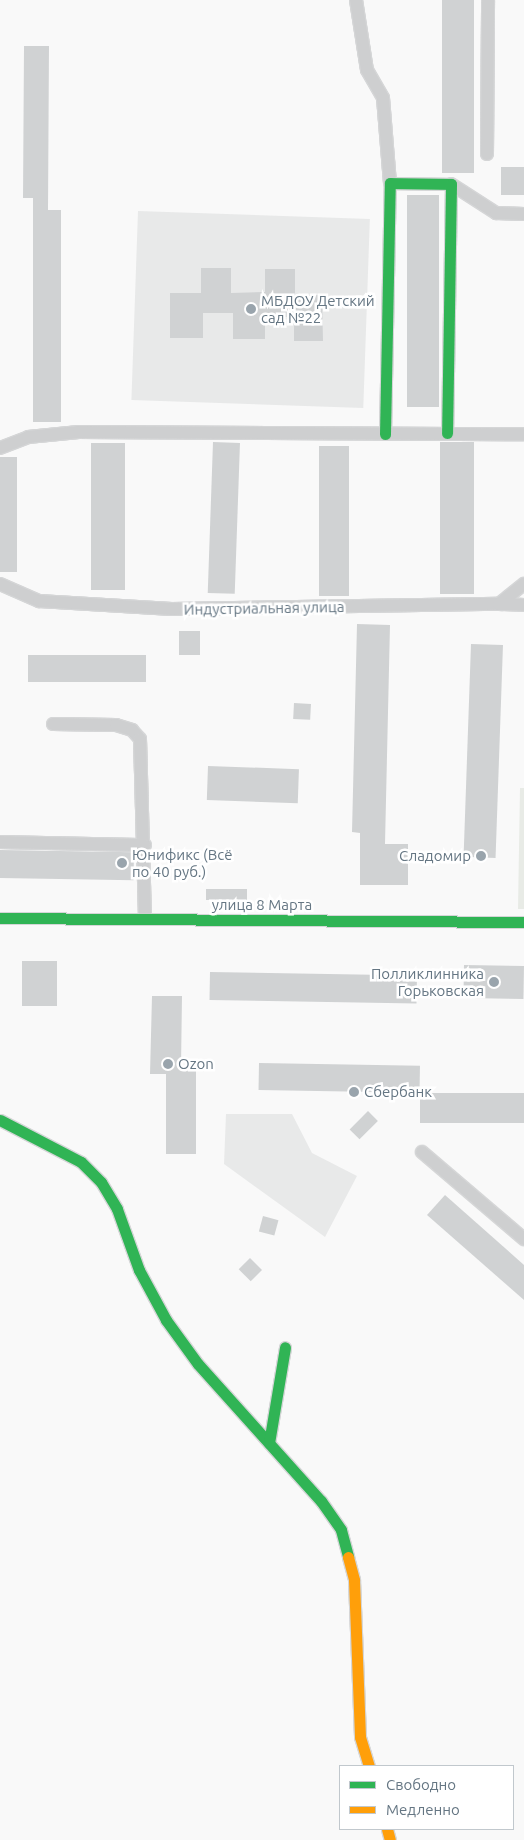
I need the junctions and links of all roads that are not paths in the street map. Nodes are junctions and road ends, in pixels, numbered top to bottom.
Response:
1 (356, 0) edge
2 (488, 0) edge
3 (487, 154) dead end
4 (390, 182) junction
5 (451, 184) junction
6 (524, 214) edge
7 (447, 433) junction
8 (385, 434) junction
9 (524, 434) edge
10 (0, 448) edge
11 (0, 584) edge
12 (524, 584) edge
13 (499, 604) junction
14 (524, 606) edge
15 (53, 724) dead end
16 (0, 842) edge
17 (145, 845) junction
18 (0, 918) edge
19 (145, 919) junction
20 (524, 922) edge
21 (0, 1120) edge
22 (422, 1152) dead end
23 (524, 1239) edge
24 (285, 1347) dead end
25 (269, 1444) junction
26 (369, 1765) edge

1 - 4 street
2 - 3 street
4 - 5 street
4 - 8 street
5 - 6 street
5 - 7 street
7 - 8 street
7 - 9 street
8 - 10 street
11 - 13 street, Индустриальная улица
12 - 13 street
13 - 14 street, Индустриальная улица
15 - 17 street
16 - 17 street
17 - 19 street
18 - 19 street, улица 8 Марта
19 - 20 street, улица 8 Марта
21 - 25 street
22 - 23 street
24 - 25 street
25 - 26 street

